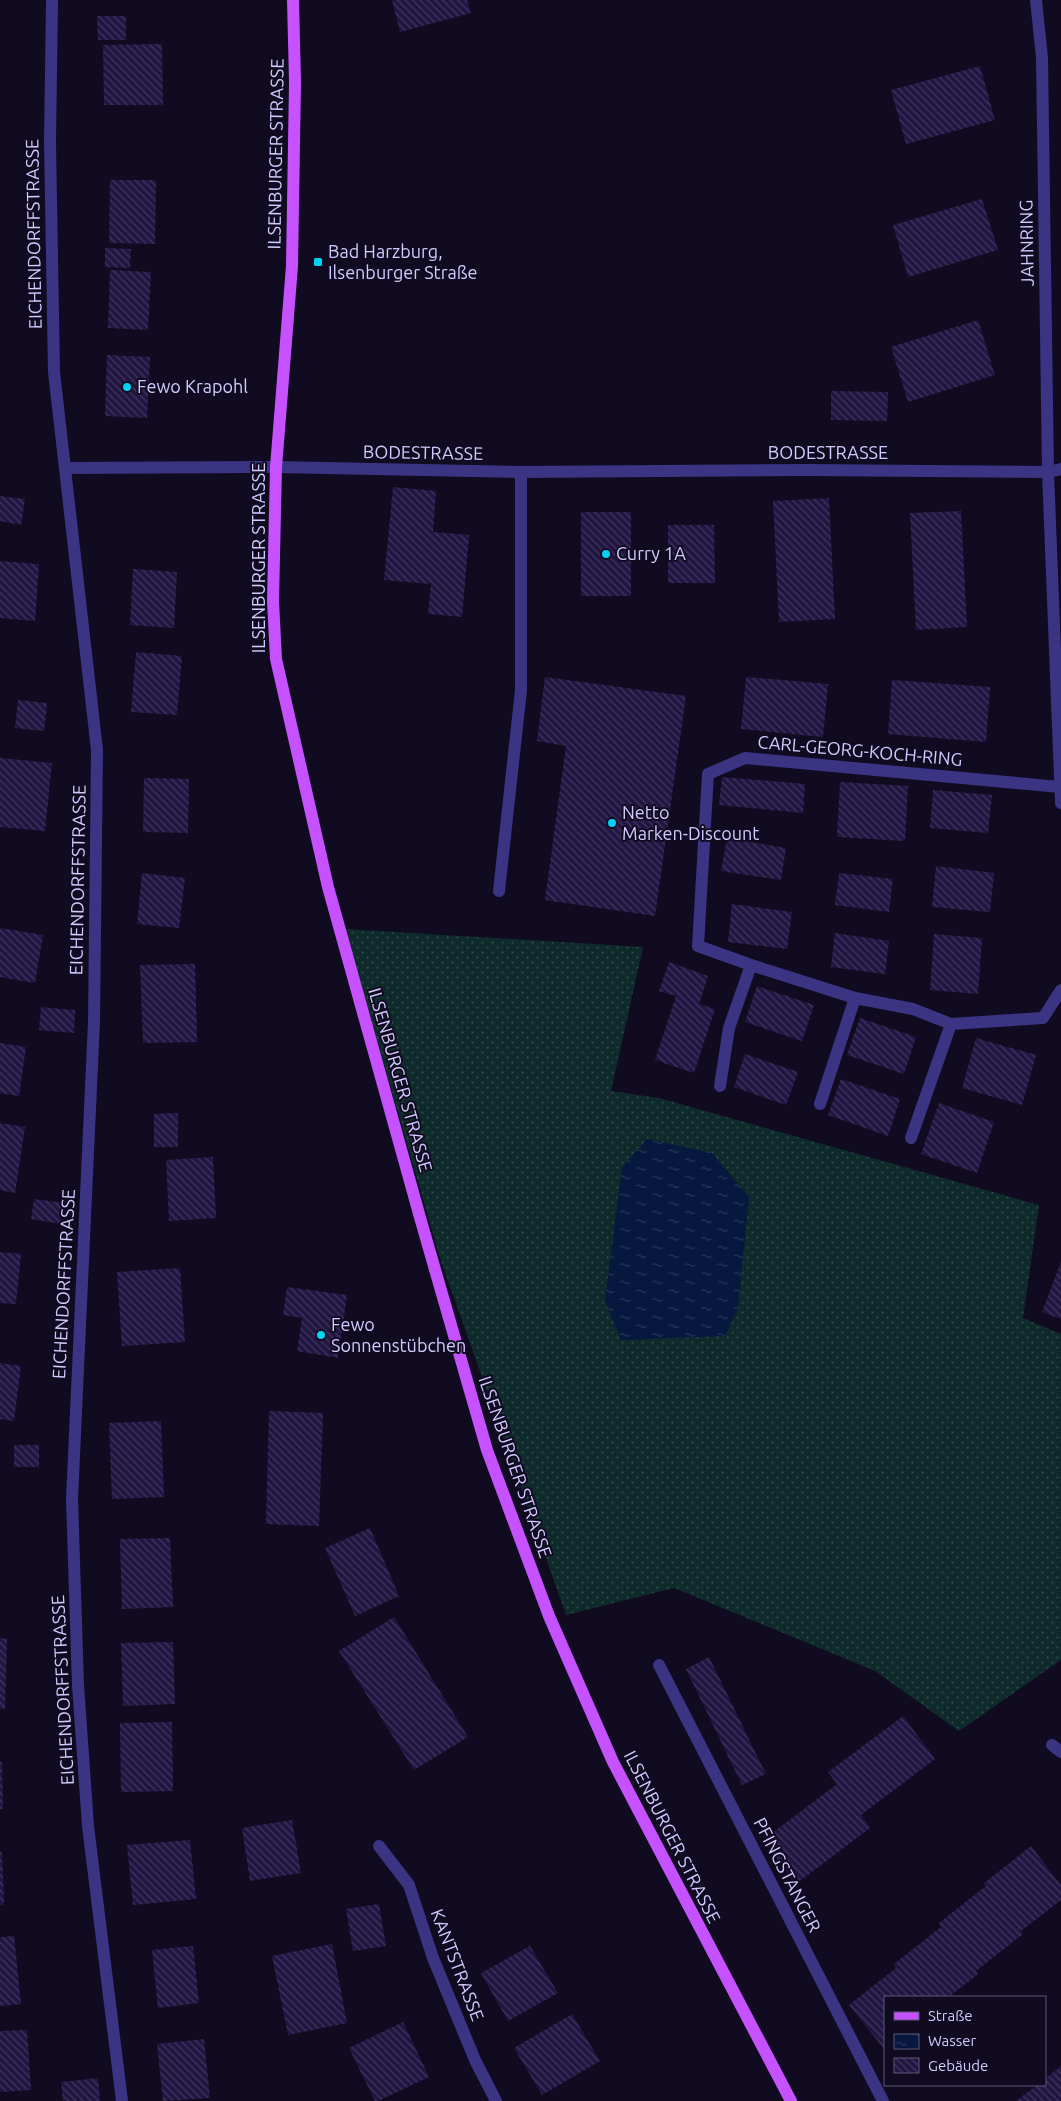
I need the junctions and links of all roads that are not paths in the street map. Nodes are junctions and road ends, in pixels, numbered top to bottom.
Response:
1 (52, 0) edge
2 (293, 0) edge
3 (1036, 0) edge
4 (276, 467) junction
5 (65, 468) junction
6 (1061, 469) edge
7 (521, 472) junction
8 (1048, 472) junction
9 (1060, 787) edge
10 (1061, 803) edge
11 (499, 891) dead end
12 (751, 965) junction
13 (1061, 990) edge
14 (855, 998) junction
15 (951, 1024) junction
16 (720, 1086) dead end
17 (820, 1104) dead end
18 (911, 1138) dead end
19 (659, 1665) dead end
20 (379, 1846) dead end
21 (122, 2101) edge
22 (496, 2101) edge
23 (790, 2101) edge
24 (882, 2101) edge

1 - 5 street, EICHENDORFFSTRASSE
2 - 4 main road, ILSENBURGER STRASSE
3 - 8 street, JAHNRING
4 - 5 street
4 - 7 street, BODESTRASSE
4 - 23 main road, ILSENBURGER STRASSE
5 - 21 street, EICHENDORFFSTRASSE
6 - 8 street
7 - 8 street, BODESTRASSE
7 - 11 street
8 - 9 street
9 - 10 street
9 - 12 street, CARL-GEORG-KOCH-RING
12 - 14 street, CARL-GEORG-KOCH-RING
12 - 16 street
13 - 15 street, CARL-GEORG-KOCH-RING
14 - 15 street, CARL-GEORG-KOCH-RING
14 - 17 street
15 - 18 street
19 - 24 street, PFINGSTANGER
20 - 22 street, KANTSTRASSE

